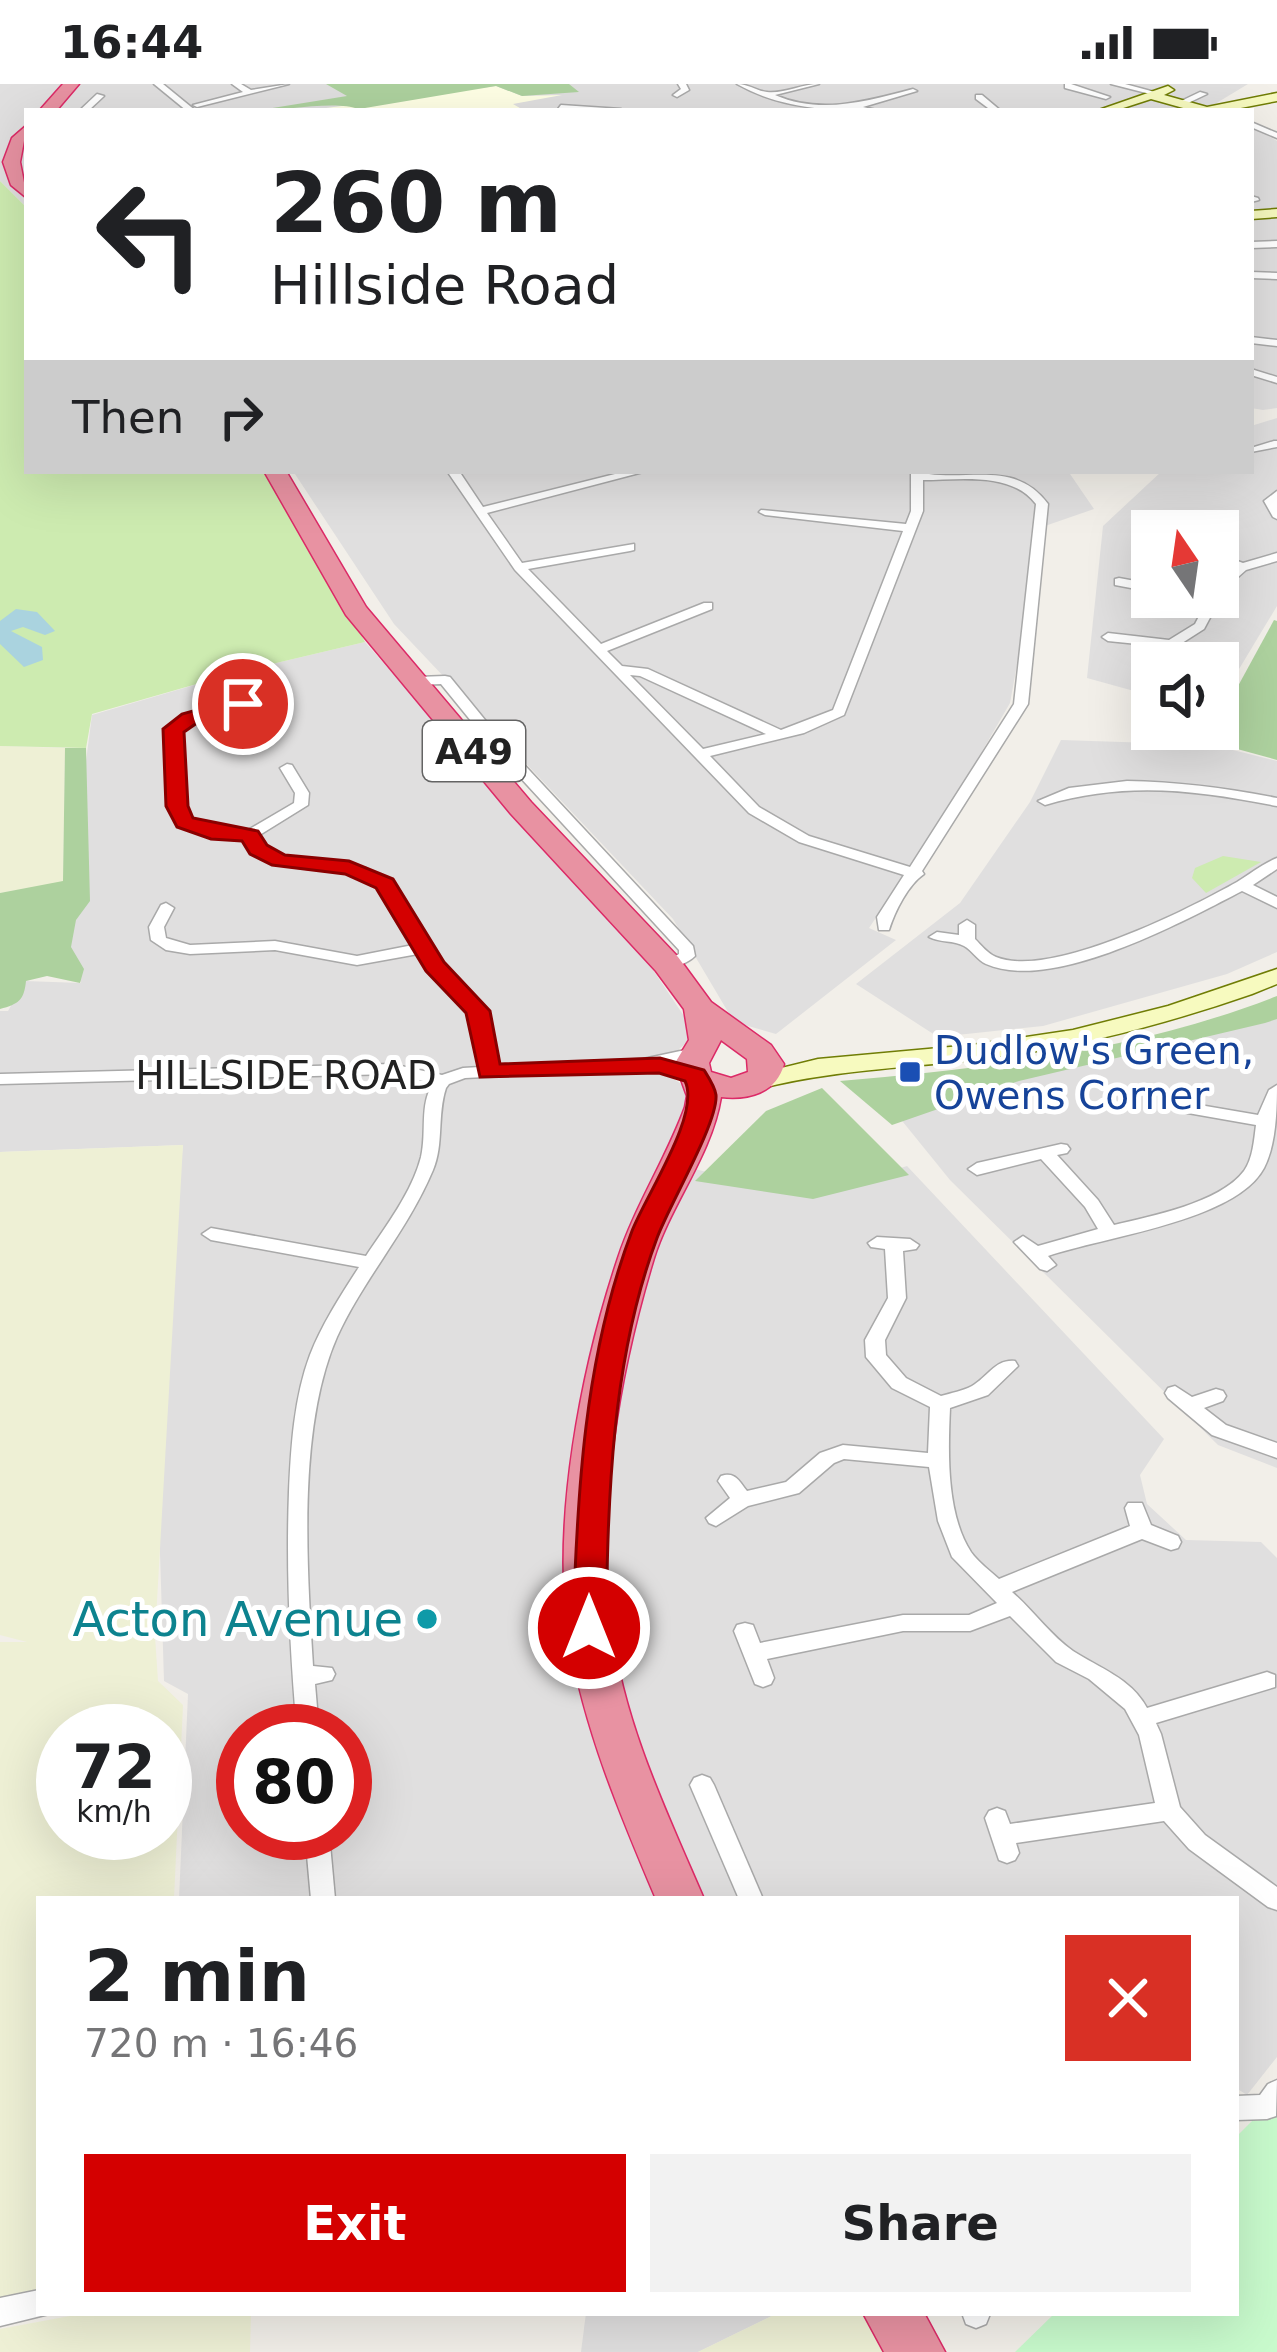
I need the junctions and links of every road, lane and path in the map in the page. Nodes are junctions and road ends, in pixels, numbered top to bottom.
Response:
1 (71, 84) edge
2 (158, 84) edge
3 (236, 84) edge
4 (285, 84) edge
5 (682, 84) edge
6 (741, 84) edge
7 (815, 84) edge
8 (1103, 84) edge
9 (1115, 84) edge
10 (1176, 84) edge
11 (1068, 86) edge
12 (1088, 89) junction
13 (920, 90) dead end
14 (250, 94) junction
15 (677, 94) dead end
16 (765, 94) junction
17 (1203, 94) dead end
18 (1156, 95) junction
19 (100, 96) dead end
20 (979, 97) dead end
21 (1277, 97) edge
22 (1180, 103) junction
23 (1104, 104) edge
24 (565, 105) dead end
25 (50, 108) edge
26 (86, 108) edge
27 (194, 108) edge
28 (593, 108) edge
29 (854, 108) edge
30 (993, 108) edge
31 (1197, 108) edge
32 (1233, 108) edge
33 (18, 138) edge
34 (24, 189) edge
35 (280, 474) edge
36 (454, 474) edge
37 (629, 474) edge
38 (918, 474) edge
39 (1277, 494) edge
40 (480, 511) junction
41 (765, 512) dead end
42 (1277, 515) edge
43 (910, 529) junction
44 (630, 547) dead end
45 (1277, 557) edge
46 (1239, 566) edge
47 (519, 567) junction
48 (1243, 567) junction
49 (1239, 571) edge
50 (1112, 582) dead end
51 (1131, 585) edge
52 (708, 606) dead end
53 (1204, 618) edge
54 (1108, 637) dead end
55 (1153, 642) edge
56 (1174, 642) edge
57 (596, 650) junction
58 (616, 669) junction
59 (240, 709) dead end
60 (780, 735) junction
61 (700, 754) junction
62 (288, 766) dead end
63 (1048, 796) dead end
64 (1277, 802) edge
65 (250, 835) junction
66 (1277, 862) edge
67 (917, 874) junction
68 (1242, 885) junction
69 (1277, 903) edge
70 (168, 906) dead end
71 (884, 927) dead end
72 (937, 937) dead end
73 (422, 948) junction
74 (1276, 976) edge
75 (700, 1009) junction
76 (698, 1064) junction
77 (753, 1065) junction
78 (489, 1072) junction
79 (0, 1079) edge
80 (443, 1080) junction
81 (1277, 1090) edge
82 (1188, 1108) dead end
83 (1264, 1120) junction
84 (695, 1129) junction
85 (1268, 1156) edge
86 (977, 1168) dead end
87 (1108, 1231) junction
88 (211, 1234) dead end
89 (894, 1245) dead end
90 (1035, 1253) dead end
91 (372, 1263) junction
92 (1009, 1364) dead end
93 (1216, 1396) dead end
94 (940, 1404) junction
95 (1277, 1451) edge
96 (938, 1461) junction
97 (1135, 1508) dead end
98 (716, 1518) dead end
99 (1142, 1530) junction
100 (1172, 1542) dead end
101 (997, 1589) junction
102 (1016, 1605) junction
103 (763, 1678) dead end
104 (1267, 1681) dead end
105 (311, 1704) edge
106 (1143, 1718) junction
107 (702, 1785) dead end
108 (1169, 1811) junction
109 (1003, 1836) dead end
110 (319, 1860) edge
111 (323, 1896) edge
112 (679, 1896) edge
113 (750, 1896) edge
114 (1277, 1900) edge
115 (1277, 2092) edge
116 (1239, 2108) edge
117 (36, 2305) edge
118 (0, 2312) edge
119 (893, 2316) edge
120 (917, 2352) edge

1 - 25 highway
2 - 27 street
3 - 14 street
4 - 14 street
5 - 15 street
6 - 16 street
7 - 16 street
8 - 12 street
9 - 18 street
10 - 18 street
11 - 12 street
12 - 23 street
13 - 29 street
14 - 27 street
16 - 29 street
17 - 22 street
18 - 22 street
18 - 23 street
19 - 26 street
20 - 30 street
21 - 32 street
22 - 31 street
24 - 28 street
33 - 34 highway
35 - 75 highway, A49
36 - 40 street
37 - 40 street
38 - 43 street
38 - 67 street
39 - 42 street
40 - 47 street
41 - 43 street
43 - 60 street
44 - 47 street
45 - 48 street
46 - 48 street
47 - 57 street
48 - 49 street
50 - 51 street
52 - 57 street
53 - 56 street
54 - 55 street
57 - 58 street
58 - 60 street
58 - 61 street
59 - 65 street
60 - 61 street
61 - 67 street
62 - 65 street
63 - 64 street
65 - 73 street
66 - 68 street
67 - 71 street
68 - 69 street
68 - 72 street
70 - 73 street
73 - 78 street
74 - 77 street
75 - 76 highway
75 - 77 highway, A49
76 - 77 highway
76 - 78 street, HILLSIDE ROAD
76 - 84 highway
77 - 84 highway
78 - 80 street, HILLSIDE ROAD
79 - 80 street, HILLSIDE ROAD
80 - 91 street
81 - 83 street
82 - 83 street
83 - 85 street
84 - 112 highway
85 - 87 street
86 - 87 street
87 - 90 street
88 - 91 street
89 - 94 street
91 - 105 street
92 - 94 street
93 - 95 street
94 - 96 street
96 - 98 street
96 - 101 street
97 - 99 street
99 - 100 street
99 - 101 street
101 - 102 street
102 - 103 street
102 - 106 street
104 - 106 street
106 - 108 street
107 - 113 street
108 - 109 street
108 - 114 street
110 - 111 street
115 - 116 street
117 - 118 street
119 - 120 highway

